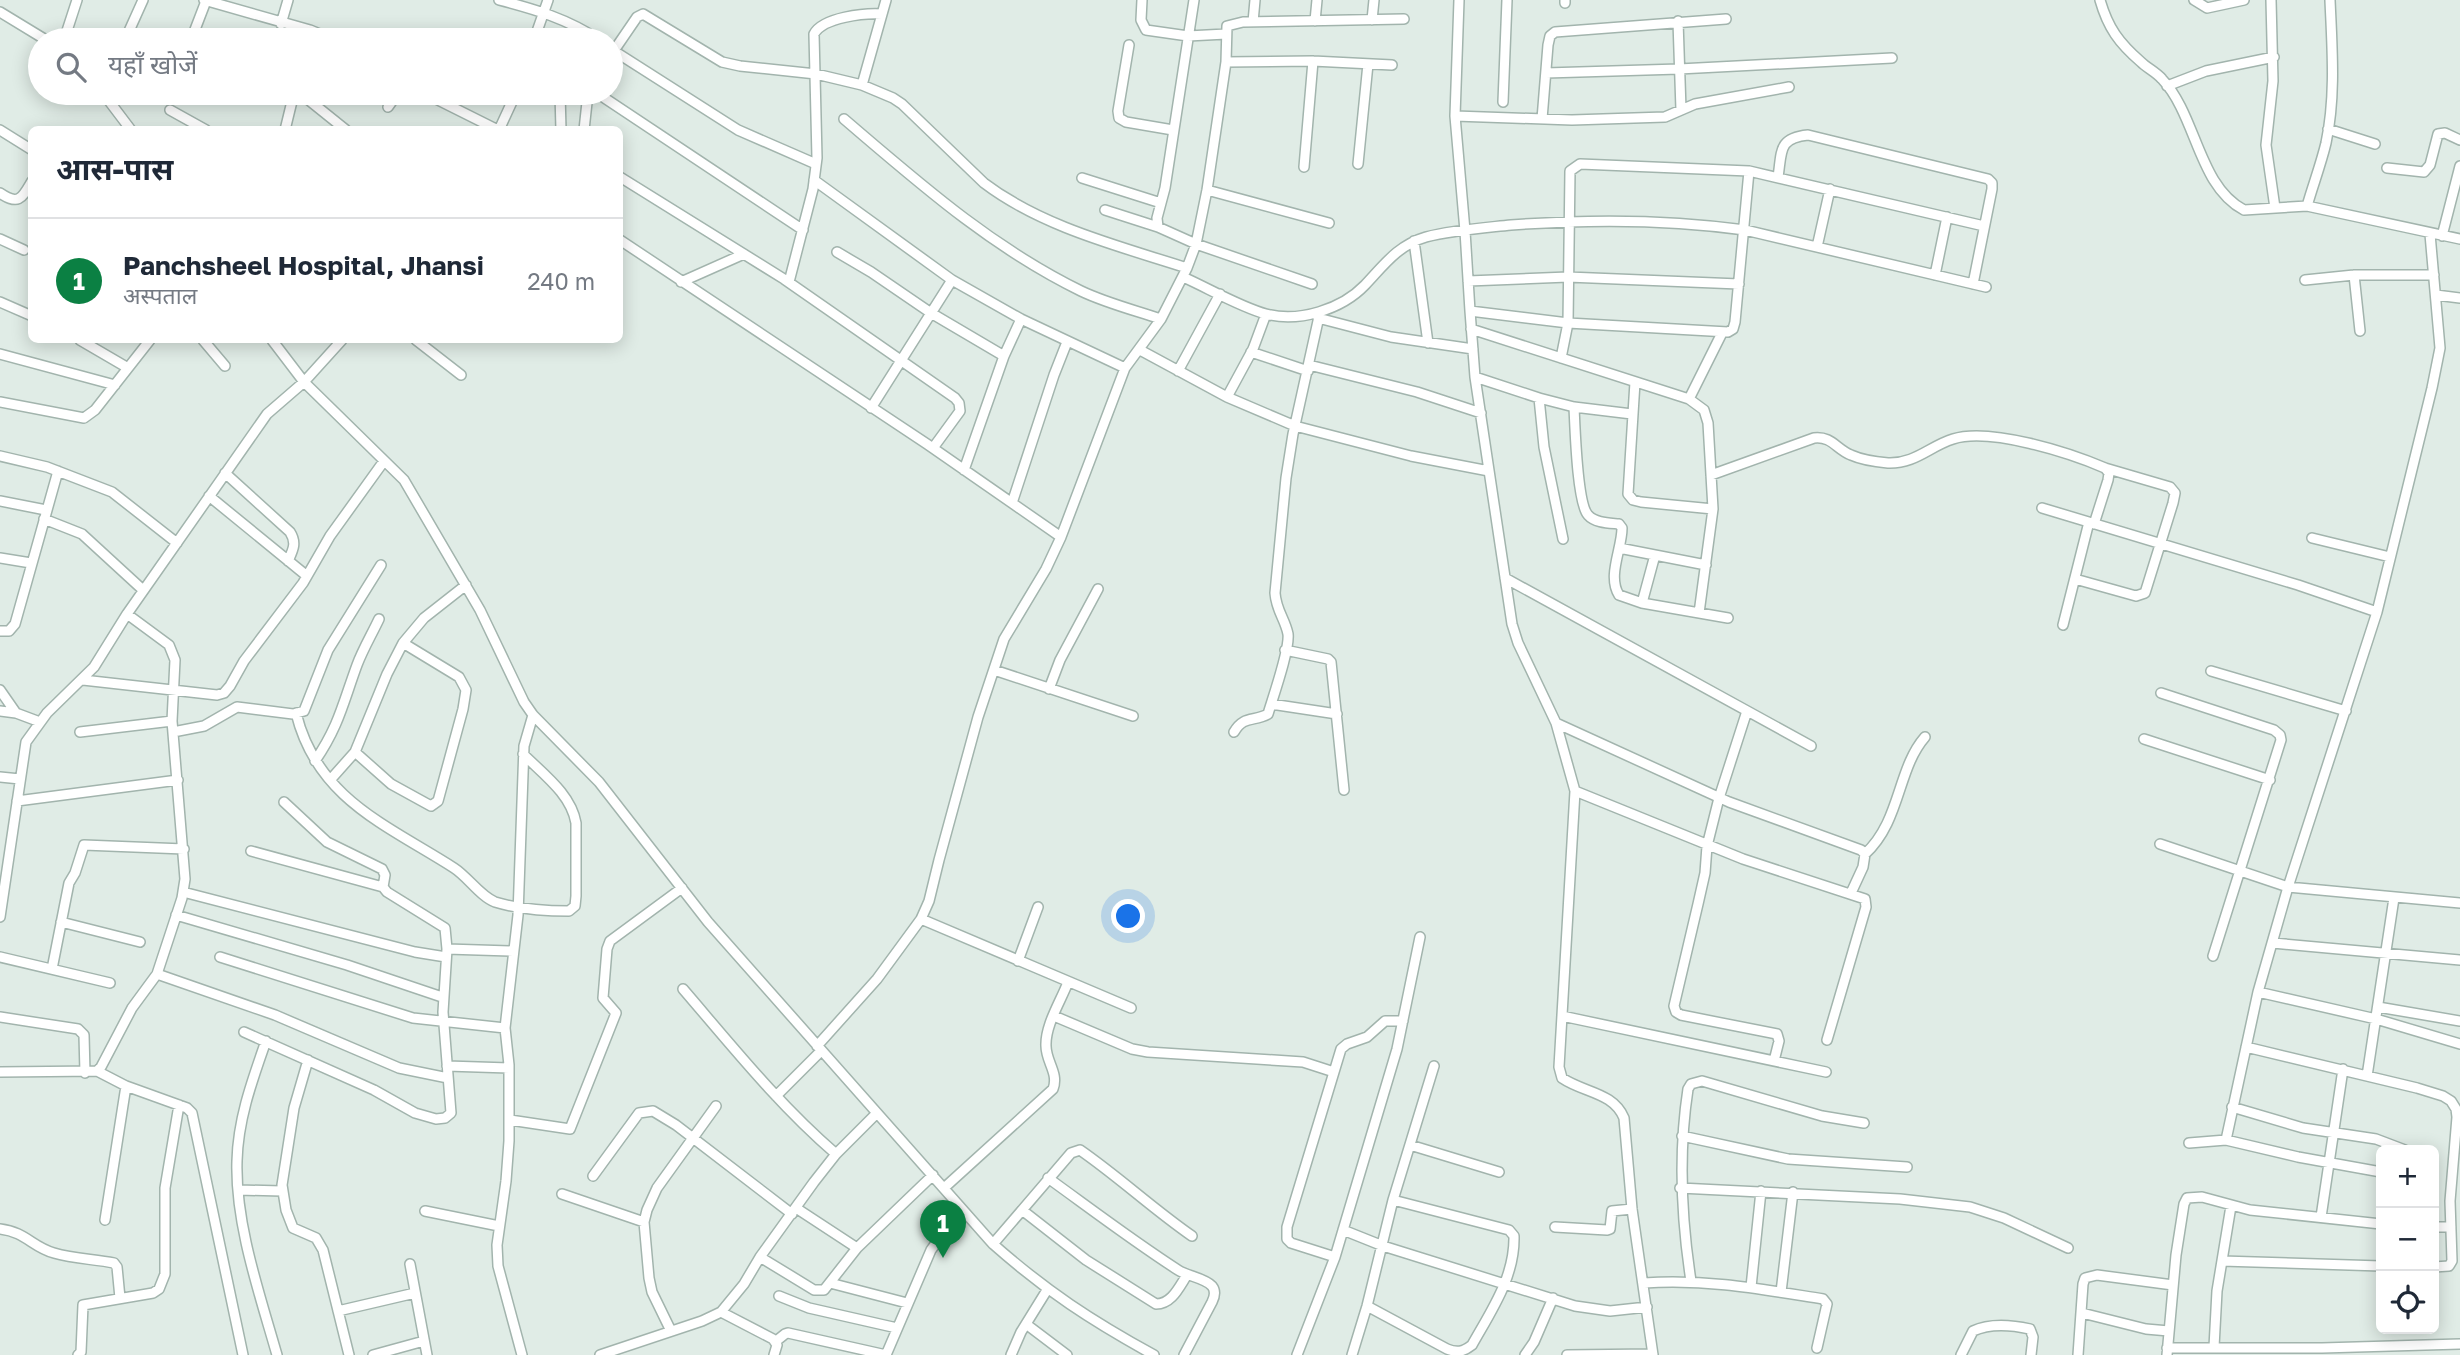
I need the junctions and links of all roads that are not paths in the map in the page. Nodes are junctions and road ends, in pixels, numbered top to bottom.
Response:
1 (77, 0) edge
2 (143, 0) edge
3 (288, 0) edge
4 (499, 0) edge
5 (548, 0) edge
6 (886, 0) edge
7 (1142, 0) edge
8 (1194, 0) edge
9 (1255, 0) edge
10 (1317, 0) edge
11 (1374, 0) edge
12 (1459, 0) edge
13 (1507, 0) edge
14 (2100, 0) edge
15 (2194, 0) edge
16 (2244, 0) edge
17 (2271, 0) edge
18 (2330, 0) edge
19 (205, 1) edge
20 (544, 12) junction
21 (882, 14) junction
22 (1, 17) edge
23 (1404, 19) dead end
24 (1726, 19) dead end
25 (1372, 20) junction
26 (1315, 21) junction
27 (1678, 21) junction
28 (1253, 22) junction
29 (281, 24) junction
30 (68, 28) edge
31 (130, 28) edge
32 (195, 28) edge
33 (291, 28) edge
34 (538, 28) edge
35 (579, 28) edge
36 (28, 31) edge
37 (1226, 34) junction
38 (1188, 36) junction
39 (623, 37) edge
40 (1129, 45) dead end
41 (2274, 57) junction
42 (1892, 58) dead end
43 (623, 59) edge
44 (1313, 61) junction
45 (1226, 62) junction
46 (1368, 64) junction
47 (1392, 65) dead end
48 (1679, 69) junction
49 (1546, 73) junction
50 (816, 74) junction
51 (862, 85) junction
52 (2167, 86) junction
53 (1788, 87) dead end
54 (1503, 102) dead end
55 (112, 105) edge
56 (291, 105) edge
57 (315, 105) edge
58 (448, 105) edge
59 (510, 105) edge
60 (560, 105) edge
61 (587, 105) edge
62 (615, 105) edge
63 (170, 110) dead end
64 (1681, 110) junction
65 (1455, 116) junction
66 (844, 119) dead end
67 (1542, 119) junction
68 (128, 126) edge
69 (199, 126) edge
70 (286, 126) edge
71 (341, 126) edge
72 (490, 126) edge
73 (500, 126) edge
74 (561, 126) edge
75 (584, 126) edge
76 (2328, 129) junction
77 (0, 130) edge
78 (1173, 130) junction
79 (2460, 140) edge
80 (2375, 144) dead end
81 (28, 148) edge
82 (816, 164) junction
83 (1358, 164) dead end
84 (2460, 166) edge
85 (1304, 167) dead end
86 (2387, 168) dead end
87 (1749, 171) junction
88 (1778, 177) junction
89 (1082, 178) dead end
90 (623, 179) edge
91 (814, 180) junction
92 (2458, 180) edge
93 (28, 188) edge
94 (1830, 189) junction
95 (1208, 190) junction
96 (0, 193) edge
97 (1161, 203) junction
98 (2307, 206) junction
99 (2275, 208) junction
100 (1105, 210) dead end
101 (1947, 217) junction
102 (1569, 220) junction
103 (1329, 223) dead end
104 (1984, 226) junction
105 (1158, 227) junction
106 (803, 230) junction
107 (1745, 230) junction
108 (1465, 231) junction
109 (2430, 234) junction
110 (2442, 236) junction
111 (0, 239) edge
112 (2460, 239) edge
113 (1414, 241) junction
114 (623, 242) edge
115 (1196, 244) junction
116 (1817, 247) junction
117 (24, 250) dead end
118 (837, 252) dead end
119 (744, 254) junction
120 (1185, 273) junction
121 (1935, 275) junction
122 (2354, 275) junction
123 (2434, 275) junction
124 (1568, 277) junction
125 (952, 280) junction
126 (2305, 280) dead end
127 (1468, 281) junction
128 (681, 282) junction
129 (789, 282) junction
130 (1312, 284) dead end
131 (1739, 284) junction
132 (1973, 284) junction
133 (1986, 287) dead end
134 (1220, 293) junction
135 (2436, 295) junction
136 (2460, 298) edge
137 (0, 302) edge
138 (1469, 312) junction
139 (931, 313) junction
140 (28, 314) edge
141 (1266, 314) junction
142 (1319, 315) junction
143 (1021, 319) junction
144 (1161, 319) junction
145 (1568, 323) junction
146 (1471, 329) junction
147 (2360, 331) dead end
148 (1723, 333) junction
149 (1067, 342) junction
150 (85, 343) edge
151 (148, 343) edge
152 (206, 343) edge
153 (274, 343) edge
154 (339, 343) edge
155 (420, 343) edge
156 (1428, 343) junction
157 (1473, 349) junction
158 (1140, 350) junction
159 (1251, 352) junction
160 (0, 354) edge
161 (1004, 356) junction
162 (1561, 358) junction
163 (900, 361) junction
164 (225, 366) dead end
165 (128, 368) junction
166 (1125, 368) junction
167 (1308, 368) junction
168 (1178, 371) junction
169 (461, 375) dead end
170 (1475, 377) junction
171 (304, 382) junction
172 (1635, 382) junction
173 (115, 385) junction
174 (1227, 397) junction
175 (1539, 398) junction
176 (1689, 399) junction
177 (0, 402) edge
178 (1574, 407) junction
179 (871, 408) junction
180 (1481, 413) junction
181 (1632, 414) junction
182 (1295, 426) junction
183 (933, 448) junction
184 (0, 456) edge
185 (384, 461) junction
186 (2105, 468) junction
187 (964, 470) junction
188 (58, 471) junction
189 (1489, 471) junction
190 (225, 473) junction
191 (1711, 475) junction
192 (209, 496) junction
193 (0, 501) edge
194 (1012, 503) junction
195 (2042, 508) dead end
196 (1713, 509) junction
197 (45, 515) junction
198 (2091, 523) junction
199 (1061, 537) junction
200 (2312, 538) dead end
201 (1563, 539) dead end
202 (177, 543) junction
203 (2159, 544) junction
204 (1619, 548) junction
205 (1655, 555) junction
206 (2390, 557) junction
207 (0, 558) edge
208 (288, 561) junction
209 (31, 563) junction
210 (381, 565) dead end
211 (1706, 565) junction
212 (307, 576) junction
213 (1505, 578) junction
214 (2074, 579) junction
215 (466, 585) junction
216 (1098, 589) dead end
217 (143, 590) junction
218 (1642, 603) junction
219 (2377, 612) junction
220 (1699, 613) junction
221 (127, 614) junction
222 (1728, 618) dead end
223 (379, 619) dead end
224 (2063, 625) dead end
225 (0, 631) edge
226 (403, 643) junction
227 (1285, 650) junction
228 (994, 670) junction
229 (2211, 671) dead end
230 (83, 680) junction
231 (173, 689) junction
232 (1049, 689) junction
233 (0, 690) edge
234 (2161, 693) dead end
235 (1271, 704) junction
236 (0, 711) edge
237 (1747, 711) junction
238 (2346, 711) junction
239 (16, 713) junction
240 (296, 713) junction
241 (533, 715) junction
242 (1337, 715) junction
243 (1133, 716) dead end
244 (40, 722) junction
245 (1556, 723) junction
246 (173, 727) junction
247 (80, 732) dead end
248 (1234, 732) dead end
249 (1925, 737) dead end
250 (2144, 739) dead end
251 (1811, 746) dead end
252 (355, 752) junction
253 (523, 754) junction
254 (315, 761) junction
255 (0, 777) edge
256 (20, 779) junction
257 (331, 779) junction
258 (178, 780) junction
259 (2270, 780) junction
260 (1344, 790) dead end
261 (1575, 791) junction
262 (1719, 797) junction
263 (17, 801) junction
264 (284, 802) dead end
265 (2160, 844) dead end
266 (1707, 846) junction
267 (184, 849) junction
268 (251, 851) dead end
269 (1865, 854) junction
270 (2239, 872) junction
271 (383, 887) junction
272 (2288, 887) junction
273 (682, 888) junction
274 (183, 892) junction
275 (1851, 893) junction
276 (2394, 898) junction
277 (2460, 903) edge
278 (518, 907) junction
279 (1038, 907) dead end
280 (176, 915) junction
281 (0, 917) edge
282 (920, 919) junction
283 (61, 922) junction
284 (1420, 937) dead end
285 (140, 942) dead end
286 (2273, 943) junction
287 (513, 951) junction
288 (446, 953) junction
289 (2388, 953) junction
290 (2213, 956) dead end
291 (0, 957) edge
292 (220, 957) dead end
293 (2460, 960) edge
294 (1018, 961) junction
295 (52, 969) junction
296 (157, 974) junction
297 (1069, 982) junction
298 (110, 983) dead end
299 (683, 989) dead end
300 (2258, 992) junction
301 (442, 997) junction
302 (2378, 1007) junction
303 (1131, 1008) dead end
304 (1054, 1016) junction
305 (1562, 1016) junction
306 (0, 1017) edge
307 (2376, 1019) junction
308 (1403, 1021) junction
309 (2460, 1021) edge
310 (443, 1023) junction
311 (505, 1028) junction
312 (244, 1032) dead end
313 (266, 1041) junction
314 (1827, 1041) dead end
315 (2460, 1044) edge
316 (2246, 1046) junction
317 (819, 1048) junction
318 (308, 1060) junction
319 (1774, 1060) junction
320 (447, 1066) junction
321 (1434, 1066) dead end
322 (509, 1068) junction
323 (2343, 1069) junction
324 (97, 1071) junction
325 (0, 1072) edge
326 (1334, 1072) junction
327 (1826, 1072) dead end
328 (85, 1073) junction
329 (2367, 1076) junction
330 (448, 1078) junction
331 (126, 1086) junction
332 (776, 1096) junction
333 (179, 1105) junction
334 (716, 1106) dead end
335 (2232, 1107) junction
336 (876, 1114) junction
337 (510, 1120) junction
338 (1864, 1123) dead end
339 (2332, 1133) junction
340 (1682, 1136) junction
341 (694, 1139) junction
342 (2226, 1140) junction
343 (2189, 1143) dead end
344 (1410, 1145) junction
345 (2392, 1145) edge
346 (836, 1154) junction
347 (2328, 1162) junction
348 (1907, 1167) dead end
349 (2376, 1171) edge
350 (1499, 1172) dead end
351 (933, 1175) junction
352 (593, 1176) dead end
353 (1048, 1178) junction
354 (2456, 1181) edge
355 (944, 1188) junction
356 (1680, 1188) junction
357 (238, 1190) junction
358 (282, 1191) junction
359 (1761, 1191) junction
360 (1793, 1192) junction
361 (562, 1194) dead end
362 (1393, 1200) junction
363 (2231, 1206) junction
364 (961, 1209) junction
365 (1632, 1209) junction
366 (425, 1210) dead end
367 (1022, 1210) junction
368 (794, 1211) junction
369 (2320, 1217) junction
370 (105, 1220) dead end
371 (644, 1222) junction
372 (2376, 1223) edge
373 (499, 1226) junction
374 (1555, 1227) dead end
375 (2439, 1227) edge
376 (2451, 1227) junction
377 (0, 1229) edge
378 (1343, 1230) junction
379 (1192, 1236) dead end
380 (2456, 1242) edge
381 (993, 1244) junction
382 (1383, 1246) junction
383 (857, 1248) junction
384 (2068, 1248) dead end
385 (760, 1257) junction
386 (1335, 1257) junction
387 (2222, 1261) junction
388 (410, 1264) dead end
389 (2376, 1266) edge
390 (2439, 1267) edge
391 (1187, 1275) junction
392 (1691, 1281) junction
393 (830, 1283) junction
394 (1644, 1283) junction
395 (1505, 1284) junction
396 (2173, 1285) junction
397 (1751, 1287) junction
398 (1047, 1290) junction
399 (1781, 1292) junction
400 (415, 1293) junction
401 (779, 1296) dead end
402 (120, 1298) junction
403 (1553, 1298) junction
404 (907, 1303) junction
405 (1367, 1306) junction
406 (1647, 1307) junction
407 (338, 1311) junction
408 (721, 1312) junction
409 (2082, 1313) junction
410 (1026, 1324) junction
411 (897, 1328) junction
412 (671, 1331) junction
413 (2169, 1331) junction
414 (424, 1341) junction
415 (775, 1342) junction
416 (2460, 1344) edge
417 (2214, 1347) junction
418 (1817, 1348) dead end
419 (2269, 1351) edge
420 (2167, 1352) edge
421 (1653, 1354) edge
422 (78, 1355) edge
423 (243, 1355) edge
424 (277, 1355) edge
425 (349, 1355) edge
426 (373, 1355) edge
427 (427, 1355) edge
428 (522, 1355) edge
429 (600, 1355) edge
430 (774, 1355) edge
431 (886, 1355) edge
432 (1011, 1355) edge
433 (1067, 1355) edge
434 (1154, 1355) edge
435 (1184, 1355) edge
436 (1297, 1355) edge
437 (1352, 1355) edge
438 (1525, 1355) edge
439 (1566, 1355) edge
440 (1961, 1355) edge
441 (2031, 1355) edge
442 (2078, 1355) edge

1 - 30 street
2 - 31 street
3 - 29 street
4 - 20 street
5 - 20 street
6 - 21 street
7 - 38 street
8 - 38 street
9 - 28 street
10 - 26 street
11 - 25 street
12 - 65 street
13 - 54 street
14 - 52 street
15 - 16 street
17 - 41 street
18 - 76 street
19 - 29 street
19 - 32 street
20 - 34 street
20 - 35 street
21 - 50 street
21 - 51 street
22 - 36 street
23 - 25 street
24 - 27 street
25 - 26 street
26 - 28 street
27 - 48 street
27 - 49 street
28 - 37 street
29 - 33 street
37 - 38 street
37 - 45 street
38 - 78 street
39 - 50 street
40 - 78 street
41 - 52 street
41 - 99 street
42 - 48 street
43 - 82 street
44 - 45 street
44 - 46 street
44 - 85 street
45 - 95 street
46 - 47 street
46 - 83 street
48 - 49 street
48 - 64 street
49 - 67 street
50 - 51 street
50 - 82 street
51 - 120 street
52 - 99 street
53 - 64 street
55 - 68 street
56 - 70 street
57 - 71 street
58 - 72 street
59 - 73 street
60 - 74 street
61 - 75 street
62 - 106 street
63 - 69 street
64 - 67 street
65 - 67 street
65 - 108 street
66 - 144 street
76 - 80 street
76 - 98 street
77 - 81 street
78 - 97 street
79 - 86 street
82 - 91 street
84 - 92 street
87 - 88 street
87 - 102 street
87 - 107 street
88 - 94 street
88 - 104 street
89 - 97 street
90 - 119 street
91 - 106 street
91 - 125 street
92 - 110 street
93 - 96 street
94 - 101 street
94 - 116 street
95 - 103 street
95 - 115 street
97 - 105 street
98 - 99 street
98 - 109 street
100 - 105 street
101 - 104 street
101 - 121 street
102 - 107 street
102 - 108 street
102 - 124 street
104 - 132 street
105 - 115 street
106 - 129 street
107 - 116 street
107 - 131 street
108 - 113 street
108 - 127 street
109 - 110 street
109 - 123 street
110 - 112 street
111 - 117 street
113 - 142 street
113 - 156 street
114 - 128 street
115 - 120 street
115 - 130 street
116 - 121 street
118 - 139 street
119 - 128 street
119 - 129 street
120 - 134 street
120 - 144 street
121 - 132 street
122 - 123 street
122 - 126 street
122 - 147 street
123 - 135 street
124 - 127 street
124 - 131 street
124 - 145 street
125 - 139 street
125 - 143 street
127 - 138 street
128 - 179 street
129 - 163 street
131 - 148 street
132 - 133 street
134 - 141 street
134 - 168 street
135 - 136 street
135 - 206 street
137 - 140 street
138 - 145 street
138 - 146 street
139 - 161 street
139 - 163 street
141 - 142 street
141 - 159 street
142 - 156 street
142 - 167 street
143 - 149 street
143 - 161 street
144 - 158 street
145 - 148 street
145 - 162 street
146 - 157 street
146 - 162 street
148 - 176 street
149 - 166 street
149 - 194 street
150 - 165 street
151 - 165 street
152 - 164 street
153 - 171 street
154 - 171 street
155 - 169 street
156 - 157 street
157 - 170 street
158 - 166 street
158 - 168 street
159 - 167 street
159 - 174 street
160 - 173 street
161 - 187 street
162 - 172 street
163 - 179 street
163 - 183 street
165 - 173 street
166 - 199 street
167 - 180 street
167 - 182 street
168 - 174 street
170 - 175 street
170 - 180 street
171 - 185 street
171 - 190 street
172 - 176 street
172 - 181 street
173 - 177 street
174 - 182 street
175 - 178 street
175 - 201 street
176 - 191 street
178 - 181 street
178 - 204 street
179 - 183 street
180 - 189 street
181 - 196 street
182 - 189 street
182 - 227 street
183 - 187 street
184 - 188 street
185 - 212 street
185 - 215 street
186 - 191 street
186 - 198 street
186 - 203 street
187 - 194 street
188 - 197 street
188 - 202 street
189 - 213 street
190 - 192 street
190 - 208 street
191 - 196 street
192 - 202 street
192 - 208 street
193 - 197 street
194 - 199 street
195 - 198 street
196 - 211 street
197 - 209 street
197 - 217 street
198 - 203 street
198 - 214 street
199 - 228 street
200 - 206 street
202 - 217 street
203 - 214 street
203 - 219 street
204 - 205 street
204 - 218 street
205 - 211 street
205 - 218 street
206 - 219 street
207 - 209 street
208 - 212 street
209 - 225 street
210 - 240 street
211 - 220 street
212 - 231 street
213 - 237 street
213 - 245 street
214 - 224 street
215 - 226 street
215 - 241 street
216 - 232 street
217 - 221 street
218 - 220 street
219 - 238 street
220 - 222 street
221 - 230 street
221 - 231 street
223 - 254 street
226 - 252 street
226 - 252 street
227 - 235 street
227 - 242 street
228 - 232 street
228 - 282 street
229 - 238 street
230 - 231 street
230 - 244 street
231 - 246 street
232 - 243 street
233 - 239 street
234 - 259 street
235 - 242 street
235 - 248 street
236 - 239 street
237 - 251 street
237 - 262 street
238 - 272 street
239 - 244 street
240 - 246 street
240 - 254 street
241 - 253 street
241 - 273 street
242 - 260 street
244 - 256 street
245 - 261 street
245 - 262 street
246 - 247 street
246 - 258 street
249 - 269 street
250 - 259 street
252 - 257 street
253 - 278 street
253 - 278 street
254 - 257 street
255 - 256 street
256 - 263 street
257 - 278 street
258 - 263 street
258 - 267 street
259 - 270 street
261 - 266 street
261 - 305 street
262 - 266 street
262 - 269 street
263 - 281 street
264 - 271 street
265 - 270 street
266 - 275 street
266 - 319 street
267 - 274 street
267 - 283 street
268 - 271 street
269 - 275 street
270 - 272 street
270 - 290 street
271 - 288 street
272 - 276 street
272 - 286 street
273 - 317 street
273 - 337 street
274 - 280 street
274 - 288 street
275 - 314 street
276 - 277 street
276 - 289 street
278 - 287 street
279 - 294 street
280 - 296 street
280 - 301 street
282 - 294 street
282 - 317 street
283 - 285 street
283 - 295 street
284 - 308 street
286 - 289 street
286 - 300 street
287 - 288 street
287 - 311 street
288 - 301 street
289 - 293 street
289 - 302 street
291 - 295 street
292 - 310 street
294 - 297 street
295 - 298 street
296 - 324 street
296 - 330 street
297 - 303 street
297 - 304 street
299 - 332 street
300 - 307 street
300 - 316 street
301 - 310 street
302 - 307 street
302 - 309 street
304 - 326 street
304 - 355 street
305 - 319 street
305 - 365 street
306 - 328 street
307 - 315 street
307 - 329 street
308 - 326 street
308 - 378 street
310 - 311 street
310 - 320 street
311 - 322 street
312 - 313 street
313 - 318 street
313 - 357 street
316 - 323 street
316 - 335 street
317 - 332 street
317 - 336 street
318 - 330 street
318 - 358 street
319 - 327 street
320 - 322 street
320 - 330 street
321 - 344 street
322 - 337 street
323 - 329 street
323 - 339 street
324 - 328 street
324 - 331 street
325 - 328 street
326 - 386 street
329 - 354 street
331 - 333 street
331 - 370 street
332 - 346 street
333 - 402 street
333 - 423 street
334 - 341 street
335 - 339 street
335 - 342 street
336 - 346 street
336 - 351 street
337 - 373 street
338 - 340 street
339 - 345 street
339 - 347 street
340 - 348 street
340 - 356 street
341 - 352 street
341 - 368 street
341 - 371 street
342 - 343 street
342 - 347 street
344 - 350 street
344 - 362 street
346 - 368 street
347 - 349 street
347 - 369 street
351 - 355 street
351 - 383 street
353 - 367 street
353 - 379 street
353 - 391 street
354 - 376 street
355 - 364 street
356 - 359 street
356 - 392 street
357 - 358 street
357 - 424 street
358 - 407 street
359 - 360 street
359 - 397 street
360 - 384 street
360 - 399 street
361 - 371 street
362 - 382 street
362 - 395 street
363 - 369 street
363 - 387 street
363 - 396 street
364 - 381 street
364 - 404 street
365 - 374 street
365 - 394 street
366 - 373 street
367 - 381 street
367 - 391 street
368 - 383 street
368 - 385 street
369 - 372 street
371 - 412 street
373 - 428 street
375 - 376 street
376 - 380 street
377 - 402 street
378 - 382 street
378 - 386 street
380 - 390 street
381 - 398 street
382 - 395 street
382 - 405 street
383 - 393 street
385 - 393 street
385 - 408 street
386 - 436 street
387 - 389 street
387 - 417 street
388 - 400 street
391 - 435 street
392 - 394 street
392 - 397 street
393 - 404 street
394 - 406 street
395 - 403 street
395 - 405 street
396 - 409 street
396 - 413 street
397 - 399 street
398 - 410 street
398 - 434 street
399 - 418 street
400 - 407 street
400 - 414 street
401 - 411 street
402 - 422 street
403 - 406 street
403 - 438 street
404 - 411 street
405 - 437 street
406 - 421 street
407 - 425 street
408 - 412 street
408 - 415 street
409 - 413 street
409 - 442 street
410 - 432 street
410 - 433 street
411 - 431 street
412 - 429 street
413 - 420 street
414 - 426 street
414 - 427 street
415 - 430 street
415 - 431 street
416 - 419 street
417 - 419 street
417 - 420 street
421 - 439 street
440 - 441 street

